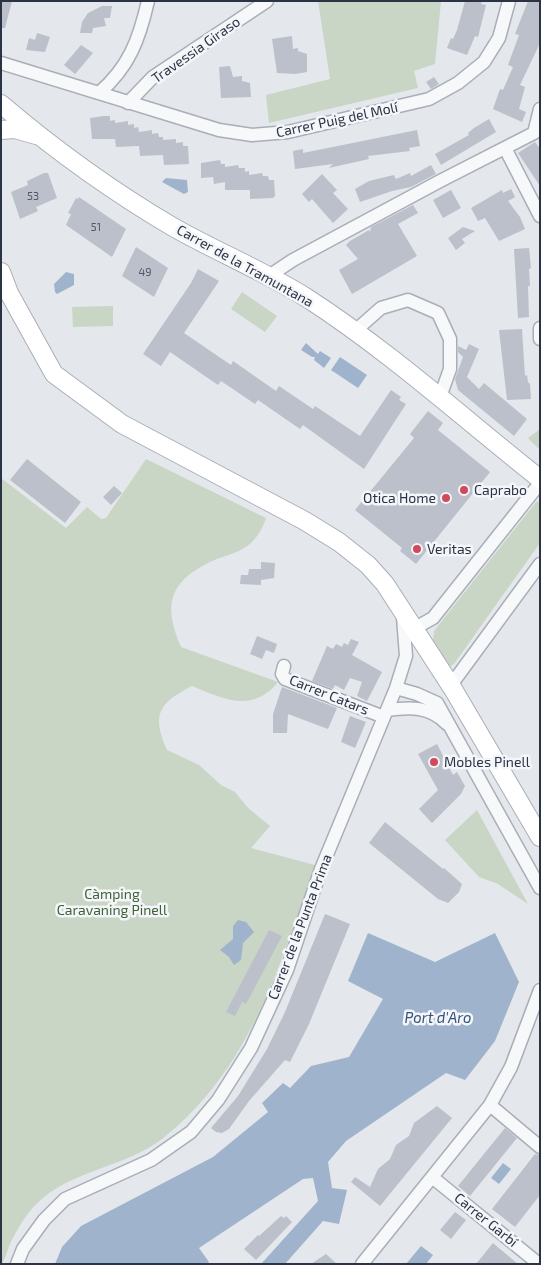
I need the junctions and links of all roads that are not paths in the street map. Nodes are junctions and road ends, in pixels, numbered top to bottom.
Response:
1 (148, 1) edge
2 (267, 1) edge
3 (509, 1) edge
4 (1, 63) edge
5 (99, 93) junction
6 (128, 102) junction
7 (1, 104) edge
8 (540, 109) edge
9 (1, 130) edge
10 (39, 136) junction
11 (505, 148) junction
12 (540, 216) edge
13 (1, 272) edge
14 (269, 276) junction
15 (540, 328) edge
16 (355, 331) junction
17 (540, 339) edge
18 (440, 397) junction
19 (540, 479) edge
20 (540, 483) edge
21 (540, 564) edge
22 (402, 609) junction
23 (414, 628) junction
24 (284, 666) dead end
25 (451, 685) junction
26 (396, 688) junction
27 (385, 714) junction
28 (472, 721) junction
29 (454, 731) junction
30 (540, 837) edge
31 (540, 888) edge
32 (540, 990) edge
33 (490, 1105) junction
34 (540, 1147) edge
35 (432, 1177) junction
36 (17, 1264) edge
37 (362, 1264) edge
38 (539, 1264) edge

1 - 5 street
2 - 6 street, Travessia Giraso
3 - 6 street, Carrer Puig del Molí
4 - 5 street, Carrer Puig del Molí
5 - 6 street, Carrer Puig del Molí
7 - 10 main road, Carrer de la Tramuntana
8 - 11 street
9 - 10 main road, Carrer de la Tramuntana
10 - 14 main road, Carrer de la Tramuntana
11 - 12 street
11 - 14 street
13 - 22 main road
14 - 16 main road, Carrer de la Tramuntana
15 - 17 street
16 - 18 main road, Carrer de la Tramuntana
16 - 18 street
18 - 19 main road, Carrer de la Tramuntana
20 - 23 street
21 - 25 street
22 - 23 main road
22 - 26 street, Carrer de la Punta Prima
23 - 25 main road
24 - 27 street, Carrer Catars
25 - 28 main road
26 - 27 street, Carrer de la Punta Prima
26 - 29 street
27 - 29 street
27 - 36 street, Carrer de la Punta Prima
28 - 29 street
28 - 30 main road
29 - 31 street
32 - 33 street
33 - 34 street
33 - 35 street
35 - 37 street
35 - 38 street, Carrer Garbí

